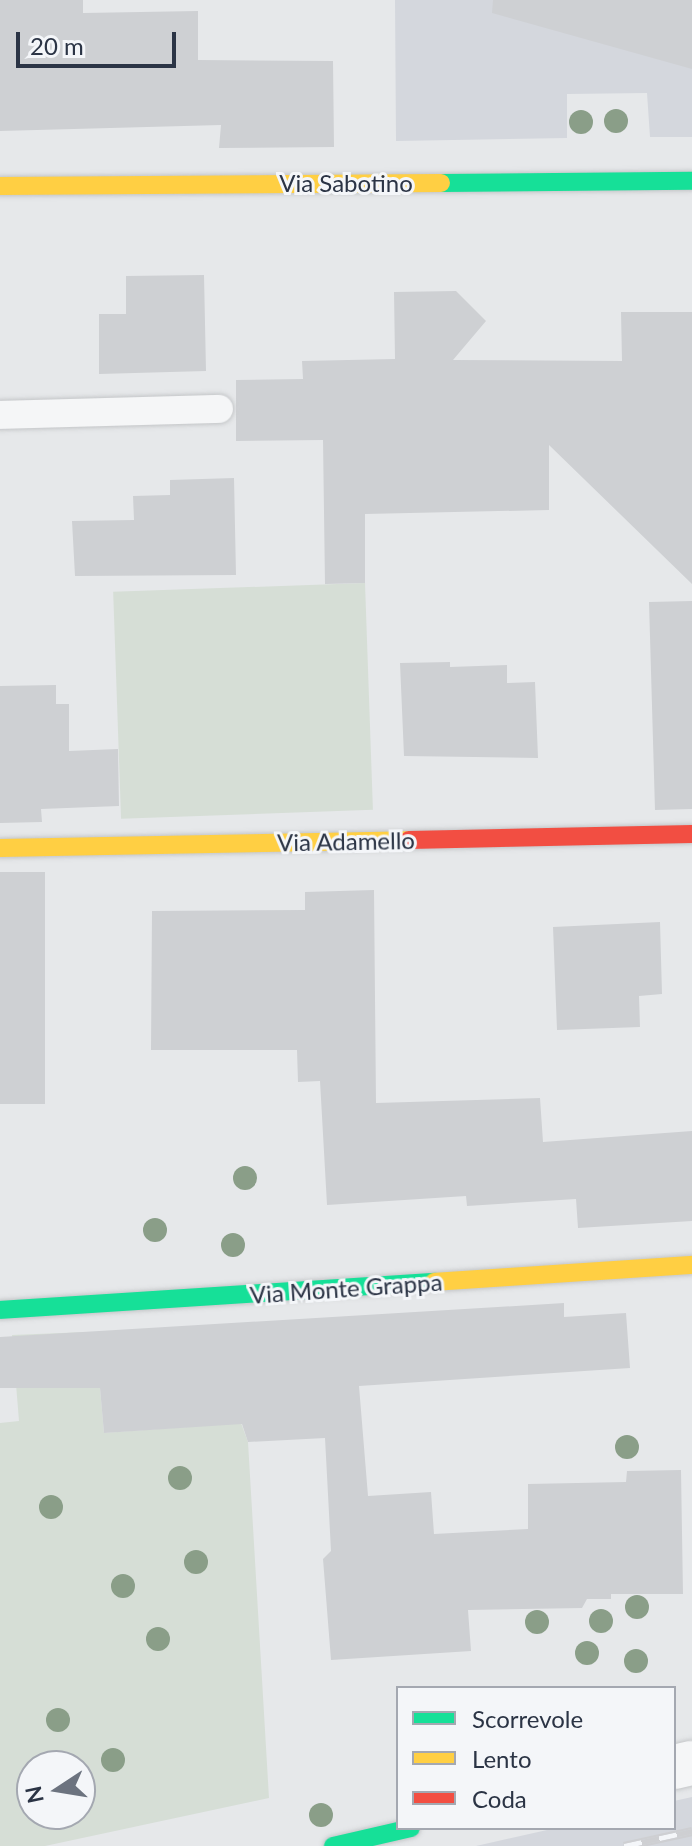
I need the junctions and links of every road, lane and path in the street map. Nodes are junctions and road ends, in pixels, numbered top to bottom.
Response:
1 (692, 181) edge
2 (0, 186) edge
3 (219, 409) dead end
4 (0, 415) edge
5 (692, 834) edge
6 (0, 848) edge
7 (692, 1265) edge
8 (0, 1310) edge
9 (402, 1830) edge
10 (333, 1846) edge

1 - 2 street, Via Sabotino
3 - 4 lane
5 - 6 street, Via Adamello
7 - 8 street, Via Monte Grappa
9 - 10 street

